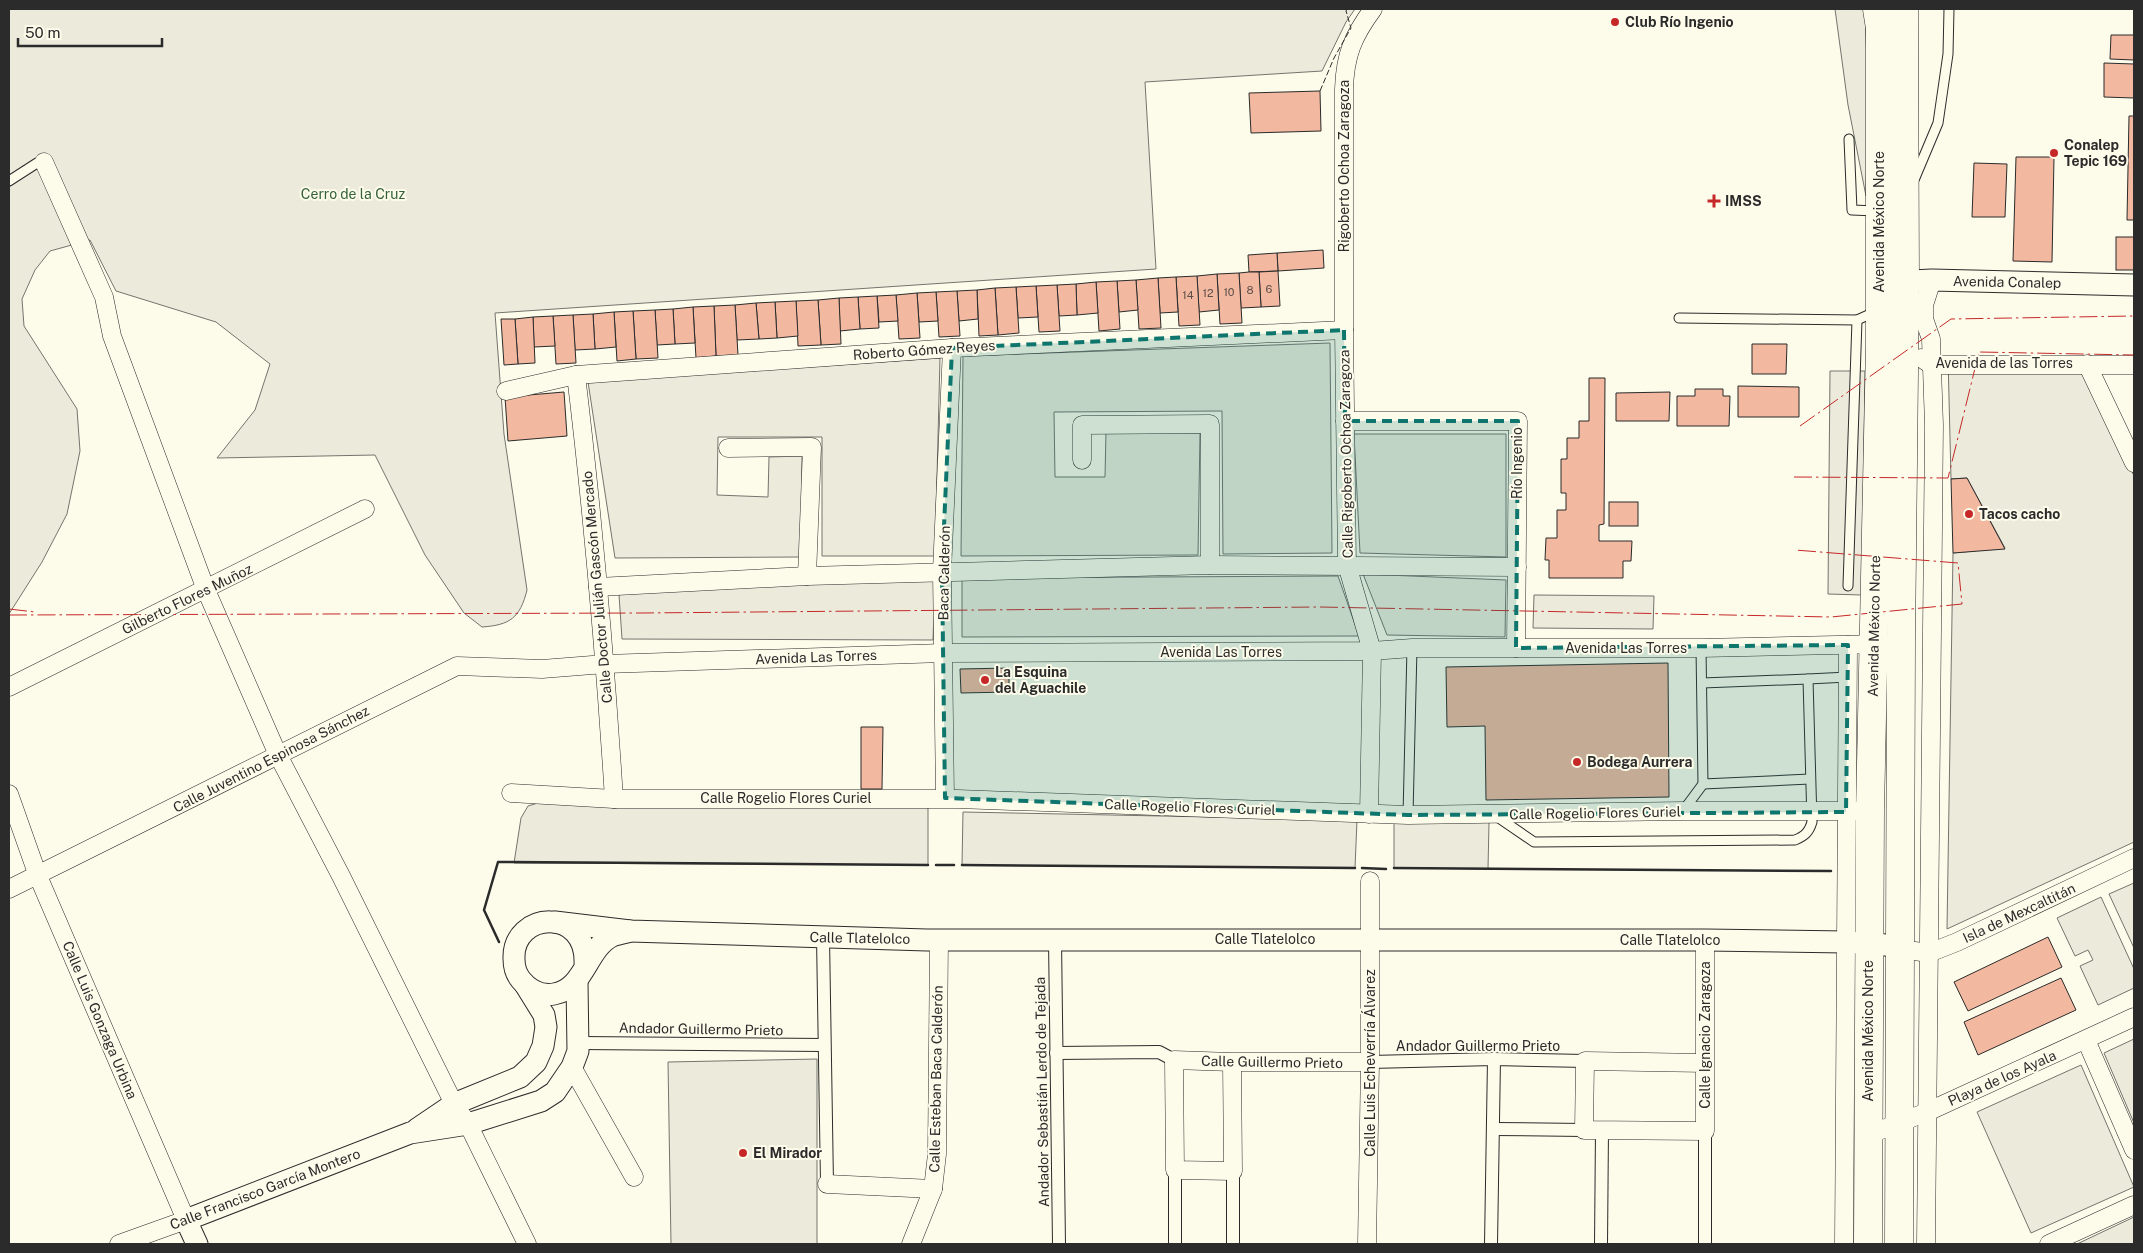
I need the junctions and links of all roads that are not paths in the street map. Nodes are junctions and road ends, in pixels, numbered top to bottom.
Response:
1 (1373, 9) edge
2 (1877, 9) edge
3 (1904, 9) edge
4 (1949, 9) edge
5 (1849, 139) dead end
6 (44, 162) joint
7 (9, 181) edge
8 (1906, 198) junction
9 (1879, 211) junction
10 (1932, 280) junction
11 (1893, 282) junction
12 (2134, 285) edge
13 (1868, 315) junction
14 (1679, 318) dead end
15 (1344, 330) junction
16 (1893, 345) junction
17 (952, 348) junction
18 (2087, 364) junction
19 (1931, 365) junction
20 (2134, 365) edge
21 (576, 375) junction
22 (506, 391) dead end
23 (1344, 421) junction
24 (728, 448) dead end
25 (1082, 460) dead end
26 (2134, 464) edge
27 (365, 509) dead end
28 (1210, 565) junction
29 (1347, 565) junction
30 (1517, 567) junction
31 (942, 571) junction
32 (807, 576) junction
33 (1848, 586) dead end
34 (598, 587) junction
35 (206, 590) junction
36 (1861, 644) junction
37 (1901, 644) junction
38 (1412, 648) junction
39 (1516, 648) junction
40 (1701, 648) junction
41 (1372, 651) junction
42 (943, 653) junction
43 (605, 664) junction
44 (542, 669) joint
45 (1848, 677) junction
46 (1808, 679) junction
47 (1702, 684) junction
48 (9, 686) edge
49 (278, 755) junction
50 (1810, 779) junction
51 (1703, 784) junction
52 (511, 793) dead end
53 (9, 794) edge
54 (945, 798) junction
55 (614, 799) junction
56 (1683, 811) junction
57 (1811, 812) junction
58 (1858, 812) junction
59 (1369, 814) junction
60 (1494, 814) junction
61 (1408, 815) junction
62 (2134, 858) edge
63 (38, 876) junction
64 (1370, 881) dead end
65 (9, 889) edge
66 (555, 922) junction
67 (630, 931) junction
68 (823, 937) junction
69 (1370, 939) junction
70 (939, 940) junction
71 (1055, 940) junction
72 (1705, 940) junction
73 (1857, 943) junction
74 (1900, 949) junction
75 (1929, 953) junction
76 (581, 974) junction
77 (526, 986) junction
78 (2134, 1016) edge
79 (2086, 1040) junction
80 (579, 1043) junction
81 (824, 1045) junction
82 (1056, 1053) junction
83 (1494, 1059) junction
84 (1174, 1060) junction
85 (1585, 1061) junction
86 (1232, 1062) junction
87 (1370, 1062) junction
88 (1705, 1063) junction
89 (572, 1067) junction
90 (454, 1104) junction
91 (1927, 1112) junction
92 (1900, 1123) junction
93 (468, 1124) junction
94 (1493, 1129) junction
95 (1584, 1130) junction
96 (1602, 1130) junction
97 (1705, 1131) junction
98 (410, 1134) junction
99 (1868, 1135) junction
100 (2134, 1150) edge
101 (1175, 1170) junction
102 (1233, 1171) junction
103 (634, 1177) dead end
104 (827, 1184) joint
105 (933, 1189) junction
106 (2134, 1205) edge
107 (186, 1220) junction
108 (119, 1244) edge
109 (197, 1244) edge
110 (527, 1244) edge
111 (911, 1244) edge
112 (1059, 1244) edge
113 (1175, 1244) edge
114 (1233, 1244) edge
115 (1367, 1244) edge
116 (1491, 1244) edge
117 (1601, 1244) edge
118 (1705, 1244) edge
119 (1844, 1244) edge
120 (1868, 1244) edge
121 (1899, 1244) edge
122 (1926, 1244) edge
123 (2049, 1244) edge

1 - 15 street, Rigoberto Ochoa Zaragoza
2 - 9 main road, Avenida México Norte
3 - 8 main road, Avenida México Norte
4 - 8 lane
5 - 9 lane
6 - 7 lane
6 - 35 street
8 - 11 main road, Avenida México Norte
9 - 11 main road, Avenida México Norte
10 - 11 street, Avenida Conalep
10 - 12 street, Avenida Conalep
10 - 19 street
11 - 13 main road, Avenida México Norte
11 - 16 main road, Avenida México Norte
13 - 14 lane
13 - 16 main road, Avenida México Norte
13 - 33 lane
15 - 17 street, Roberto Gómez Reyes
15 - 23 street, Calle Rigoberto Ochoa Zaragoza
16 - 19 street, Avenida de las Torres
16 - 36 main road, Avenida México Norte
16 - 37 main road, Avenida México Norte
17 - 21 street, Roberto Gómez Reyes
17 - 31 street, Baca Calderón
18 - 19 street, Avenida de las Torres
18 - 20 street, Avenida de las Torres
18 - 26 street
19 - 75 street
21 - 22 street, Roberto Gómez Reyes
21 - 34 street, Calle Doctor Julián Gascón Mercado
23 - 29 street, Calle Rigoberto Ochoa Zaragoza
23 - 30 street, Río Ingenio
24 - 32 street
25 - 28 street
27 - 35 street, Gilberto Flores Muñoz
28 - 29 street
28 - 31 street
29 - 30 street
29 - 41 street, Calle Rigoberto Ochoa Zaragoza
30 - 39 street, Río Ingenio
31 - 32 street
31 - 42 street, Baca Calderón
32 - 34 street
34 - 43 street, Calle Doctor Julián Gascón Mercado
35 - 48 street, Gilberto Flores Muñoz
35 - 49 street
36 - 37 street, Avenida Las Torres
36 - 40 street, Avenida Las Torres
36 - 45 street, Avenida México Norte
36 - 58 main road, Avenida México Norte
37 - 74 main road, Avenida México Norte
38 - 39 street, Avenida Las Torres
38 - 41 street, Avenida Las Torres
38 - 61 lane
39 - 40 street, Avenida Las Torres
40 - 47 lane
41 - 42 street, Avenida Las Torres
41 - 59 street, Calle Rigoberto Ochoa Zaragoza
42 - 43 street, Avenida Las Torres
42 - 54 street, Baca Calderón
43 - 44 street, Avenida Las Torres
43 - 55 street, Calle Doctor Julián Gascón Mercado
44 - 49 street, Calle Juventino Espinosa Sánchez
45 - 46 lane
45 - 58 street, Avenida México Norte
46 - 47 lane
46 - 50 lane
47 - 51 lane
49 - 63 street, Calle Juventino Espinosa Sánchez
49 - 90 street
50 - 51 lane
50 - 57 lane
51 - 56 lane
52 - 55 street, Calle Rogelio Flores Curiel
53 - 63 street, Calle Luis Gonzaga Urbina
54 - 55 street, Calle Rogelio Flores Curiel
54 - 59 street, Calle Rogelio Flores Curiel
56 - 57 street, Calle Rogelio Flores Curiel
56 - 60 street, Calle Rogelio Flores Curiel
57 - 58 street, Calle Rogelio Flores Curiel
57 - 60 lane
58 - 73 main road, Avenida México Norte
59 - 61 street, Calle Rogelio Flores Curiel
60 - 61 street, Calle Rogelio Flores Curiel
62 - 75 street, Isla de Mexcaltitán
63 - 65 street, Calle Juventino Espinosa Sánchez
63 - 107 street, Calle Luis Gonzaga Urbina
64 - 69 street, Calle Luis Echeverría Álvarez
66 - 67 street, Calle Tlatelolco
66 - 76 street
66 - 77 street, Calle Tlatelolco
67 - 68 street, Calle Tlatelolco
67 - 76 street, Calle Tlatelolco
68 - 70 street, Calle Tlatelolco
68 - 81 street
69 - 71 street, Calle Tlatelolco
69 - 72 street, Calle Tlatelolco
69 - 87 street, Calle Luis Echeverría Álvarez
70 - 71 street, Calle Tlatelolco
70 - 105 street, Calle Esteban Baca Calderón
71 - 82 street, Andador Sebastián Lerdo de Tejada
72 - 73 street, Calle Tlatelolco
72 - 88 street, Calle Ignacio Zaragoza
73 - 74 street, Calle Tlatelolco
73 - 99 main road, Avenida México Norte
73 - 119 street, Avenida México Norte
74 - 75 street, Isla de Mexcaltitán
74 - 92 main road, Avenida México Norte
75 - 91 street
76 - 77 street
76 - 80 street, Calle Francisco García Montero
77 - 90 street, Calle Francisco García Montero
78 - 79 street, Playa de los Ayala
79 - 91 street, Playa de los Ayala
79 - 100 street
80 - 81 street, Andador Guillermo Prieto
80 - 89 street, Calle Francisco García Montero
81 - 104 street
82 - 84 street
82 - 112 street, Andador Sebastián Lerdo de Tejada
83 - 85 street, Andador Guillermo Prieto
83 - 87 street, Andador Guillermo Prieto
83 - 94 street
84 - 86 street, Calle Guillermo Prieto
84 - 101 street
85 - 88 street
85 - 95 street
86 - 87 street, Calle Guillermo Prieto
86 - 102 street
87 - 115 street, Calle Luis Echeverría Álvarez
88 - 97 street, Calle Ignacio Zaragoza
89 - 93 street, Calle Francisco García Montero
89 - 103 street
90 - 93 street
90 - 98 street, Calle Francisco García Montero
91 - 92 street, Playa de los Ayala
91 - 122 street
92 - 99 street, Playa de los Ayala
92 - 121 main road, Avenida México Norte
93 - 98 street, Calle Francisco García Montero
93 - 110 street
94 - 95 street
94 - 116 street
95 - 96 street
96 - 97 street
96 - 117 street
97 - 118 street
98 - 107 street, Calle Francisco García Montero
99 - 120 main road, Avenida México Norte
101 - 102 street
101 - 113 street
102 - 114 street
104 - 105 street
105 - 111 street, Calle Esteban Baca Calderón
106 - 123 street
107 - 108 street, Calle Francisco García Montero
107 - 109 street, Calle Luis Gonzaga Urbina

